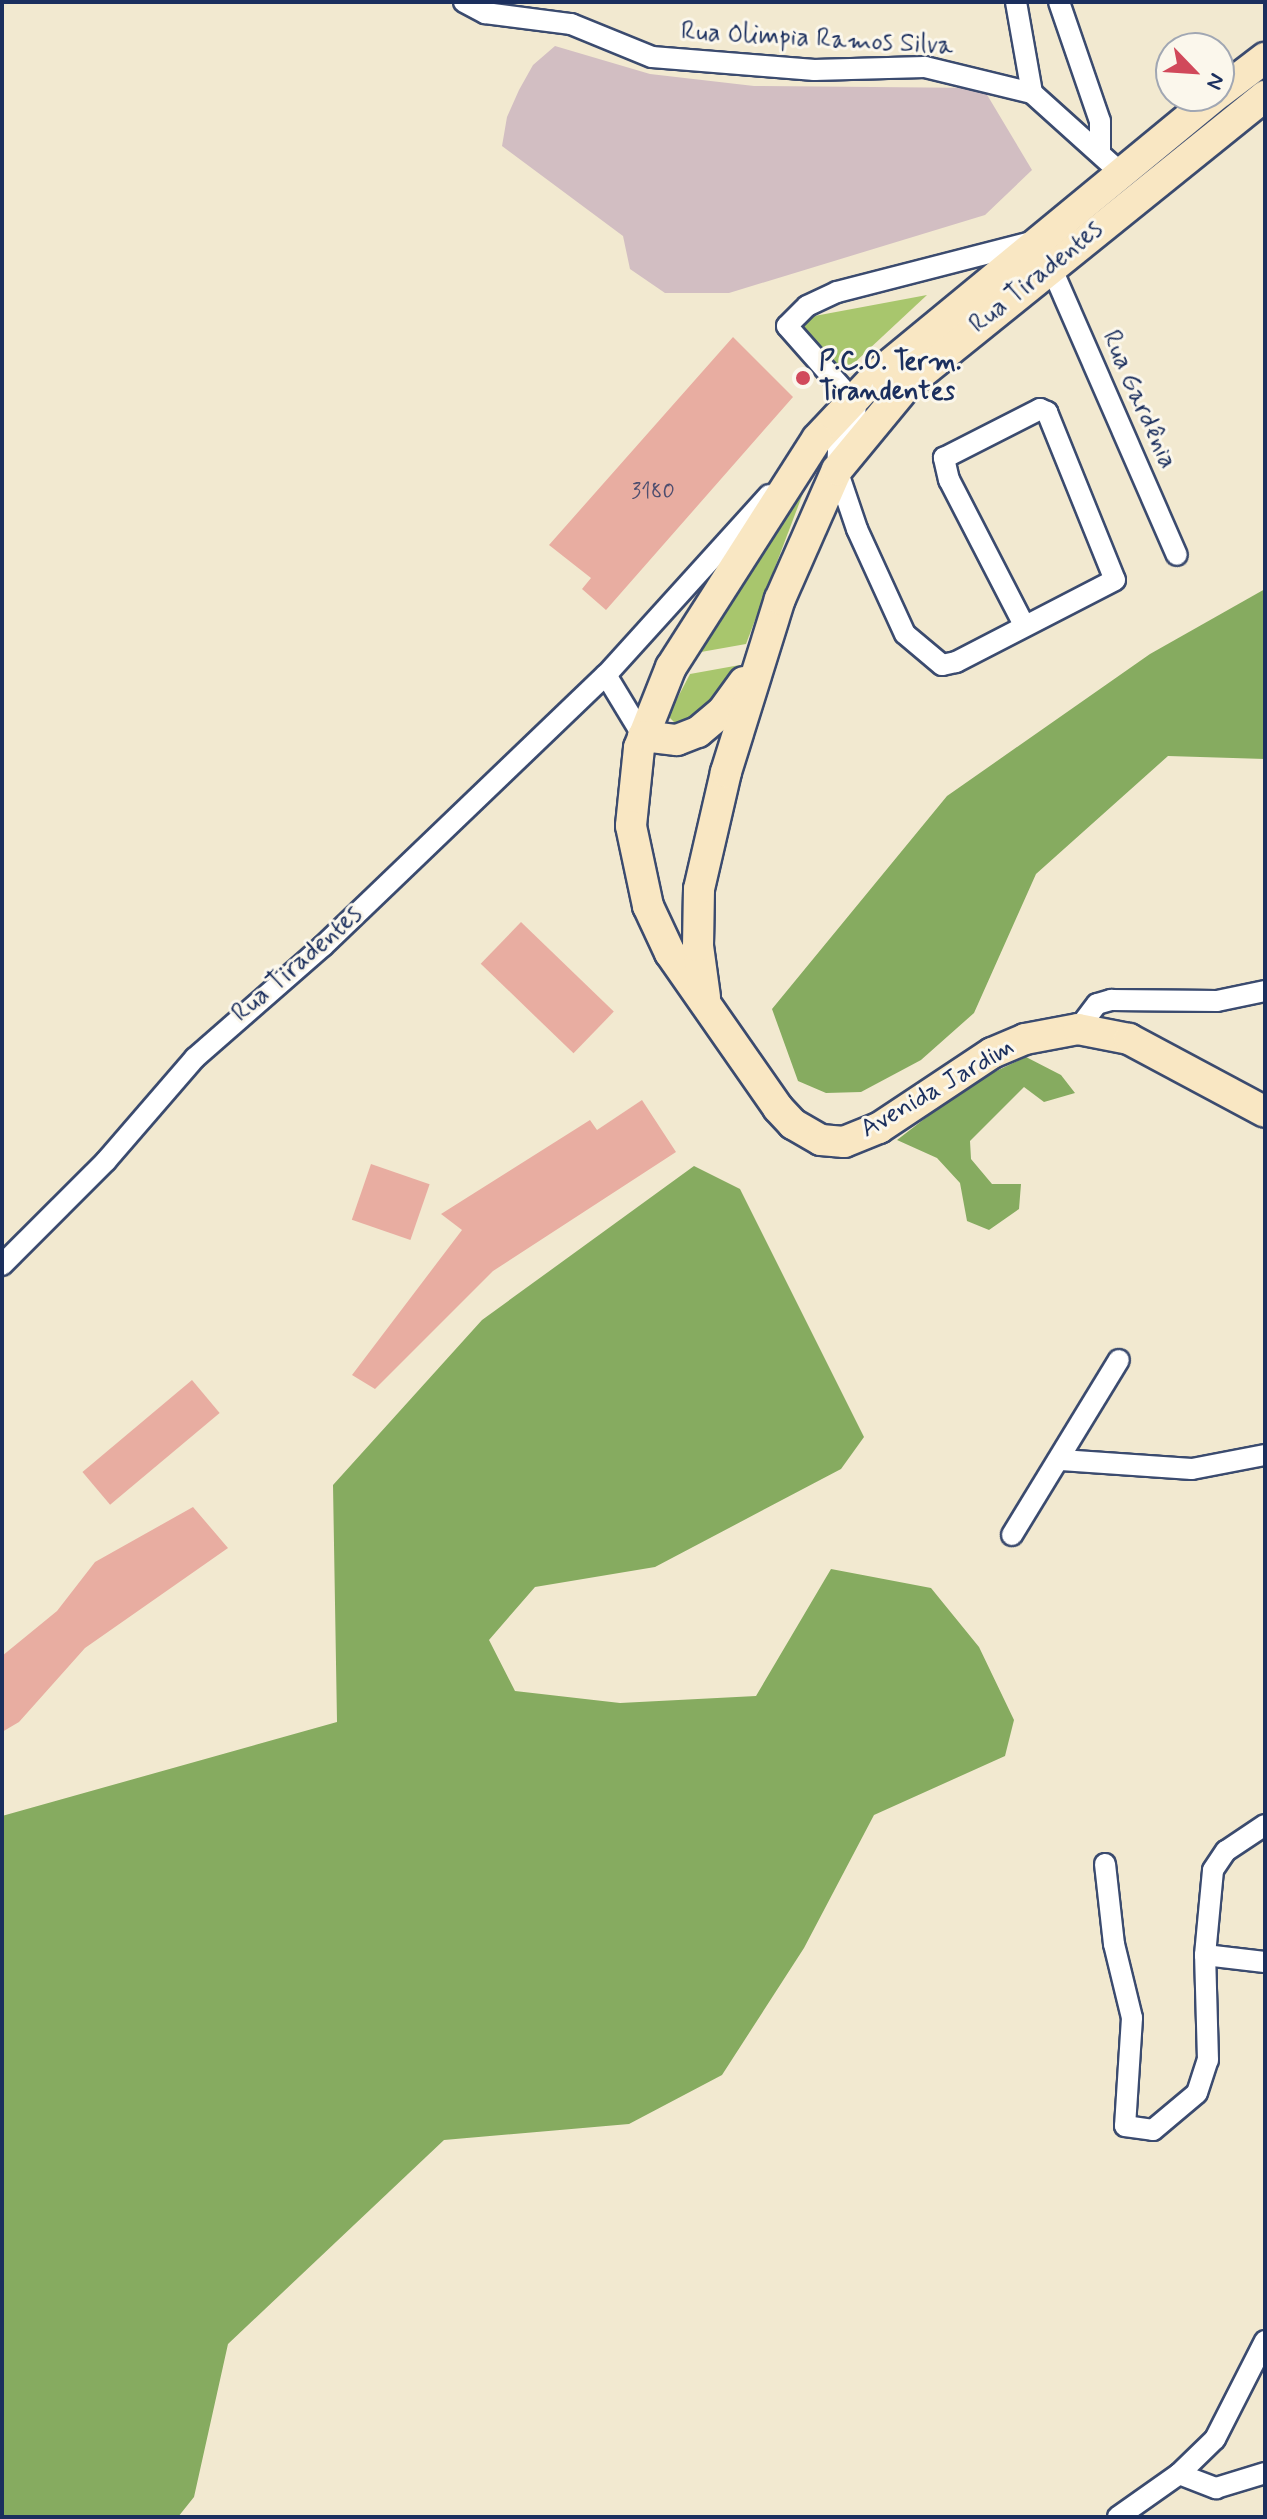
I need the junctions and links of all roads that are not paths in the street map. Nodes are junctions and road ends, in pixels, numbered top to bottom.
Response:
1 (464, 2) edge
2 (1016, 2) edge
3 (1059, 2) edge
4 (1265, 58) edge
5 (1235, 80) edge
6 (1032, 93) junction
7 (1265, 96) edge
8 (1189, 112) edge
9 (1111, 163) junction
10 (1045, 254) junction
11 (908, 384) junction
12 (853, 397) junction
13 (803, 459) junction
14 (837, 470) junction
15 (813, 519) junction
16 (857, 529) junction
17 (1177, 555) dead end
18 (1024, 625) junction
19 (758, 660) junction
20 (606, 675) junction
21 (643, 736) junction
22 (1265, 991) edge
23 (706, 1003) junction
24 (1078, 1029) junction
25 (1265, 1112) edge
26 (2, 1265) edge
27 (1119, 1360) dead end
28 (1265, 1455) edge
29 (1061, 1460) junction
30 (1012, 1535) dead end
31 (1265, 1825) edge
32 (1105, 1864) dead end
33 (1205, 1955) junction
34 (1265, 1962) edge
35 (1265, 2341) edge
36 (1265, 2473) edge
37 (1179, 2474) junction
38 (1118, 2517) edge

1 - 6 street, Rua Olimpia Ramos Silva
2 - 6 street
3 - 9 street
4 - 5 street, Rua Tiradentes
6 - 9 street
7 - 10 street, Rua Tiradentes
8 - 9 street, Rua Tiradentes
9 - 10 street, Rua Tiradentes
10 - 11 street, Rua Tiradentes
10 - 12 street, Rua Tiradentes
10 - 12 street, Rua Tiradentes
10 - 17 street, Rua Gardênia
11 - 12 street
11 - 14 street, Rua Tiradentes
12 - 13 street, Rua Tiradentes
12 - 14 street
13 - 20 street, Rua Tiradentes
13 - 21 street, Rua Tiradentes
14 - 15 street, Rua Tiradentes
14 - 16 street
15 - 16 street
15 - 19 street, Rua Tiradentes
16 - 18 street
18 - 18 street
19 - 21 street
19 - 23 street, Avenida Jardim
20 - 21 street
20 - 26 street, Rua Tiradentes
21 - 23 street, Avenida Jardim
22 - 24 street
23 - 24 street, Avenida Jardim
24 - 25 street, Avenida Jardim
27 - 29 street
28 - 29 street
29 - 30 street
31 - 33 street
32 - 33 street
33 - 34 street
35 - 37 street
36 - 37 street
37 - 38 street

